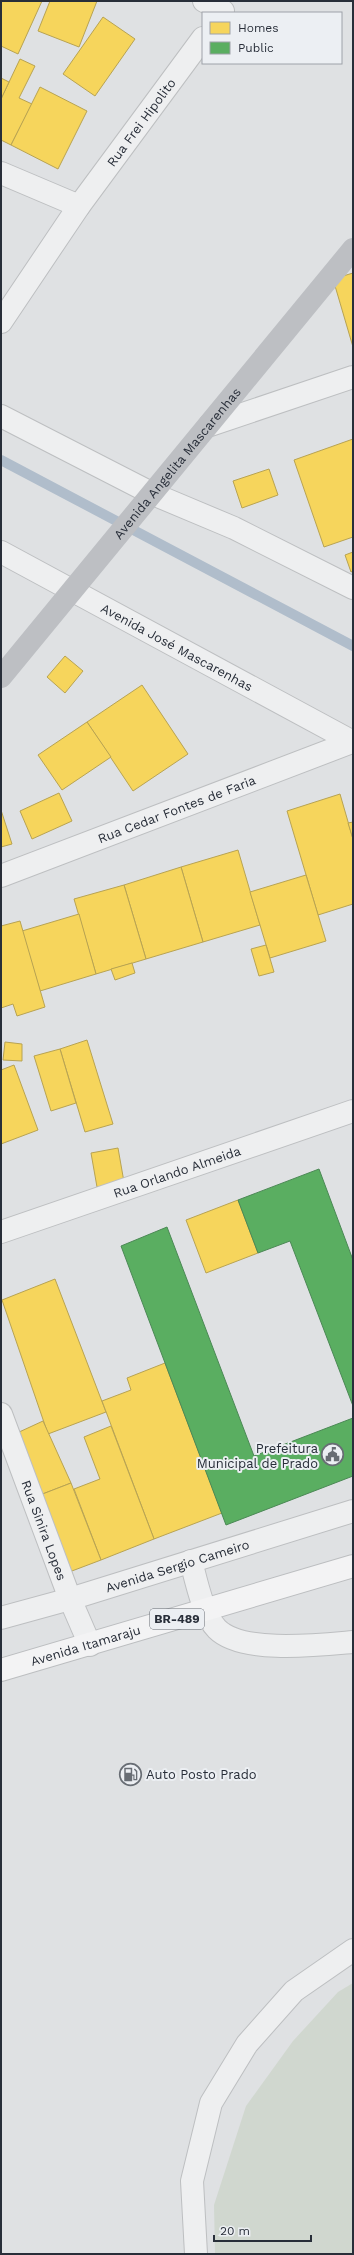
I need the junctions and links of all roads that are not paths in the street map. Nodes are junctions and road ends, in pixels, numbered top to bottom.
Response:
1 (204, 1) edge
2 (225, 8) edge
3 (202, 39) edge
4 (1, 173) edge
5 (79, 206) junction
6 (353, 249) edge
7 (1, 322) edge
8 (353, 377) edge
9 (1, 416) edge
10 (210, 425) junction
11 (147, 500) junction
12 (1, 552) edge
13 (353, 588) edge
14 (71, 592) junction
15 (1, 676) edge
16 (353, 742) edge
17 (1, 876) edge
18 (353, 1111) edge
19 (1, 1232) edge
20 (1, 1414) edge
21 (353, 1511) edge
22 (191, 1561) junction
23 (353, 1566) edge
24 (70, 1599) junction
25 (206, 1610) junction
26 (1, 1618) edge
27 (353, 1642) edge
28 (90, 1645) junction
29 (1, 1670) edge
30 (353, 1950) edge
31 (196, 2254) edge

1 - 2 street
3 - 5 street, Rua Frei Hipolito
4 - 5 street
5 - 7 street, Rua Frei Hipolito
6 - 10 street, Avenida Angelita Mascarenhas
8 - 10 street
9 - 11 street
10 - 11 street, Avenida Angelita Mascarenhas
11 - 13 street
11 - 14 street, Avenida Angelita Mascarenhas
12 - 14 street, Avenida José Mascarenhas
14 - 15 street, Avenida Angelita Mascarenhas
14 - 16 street, Avenida José Mascarenhas
16 - 17 street, Rua Cedar Fontes de Faria
18 - 19 street, Rua Orlando Almeida
20 - 24 street, Rua Sinira Lopes
21 - 22 street, Avenida Sergio Cameiro
22 - 24 street, Avenida Sergio Cameiro
22 - 25 street
23 - 25 main road, Avenida Itamaraju / BR-489
24 - 26 street, Avenida Sergio Cameiro
24 - 28 street, Rua Sinira Lopes
25 - 27 street
25 - 28 main road, Avenida Itamaraju / BR-489
28 - 29 main road, Avenida Itamaraju / BR-489
30 - 31 street

